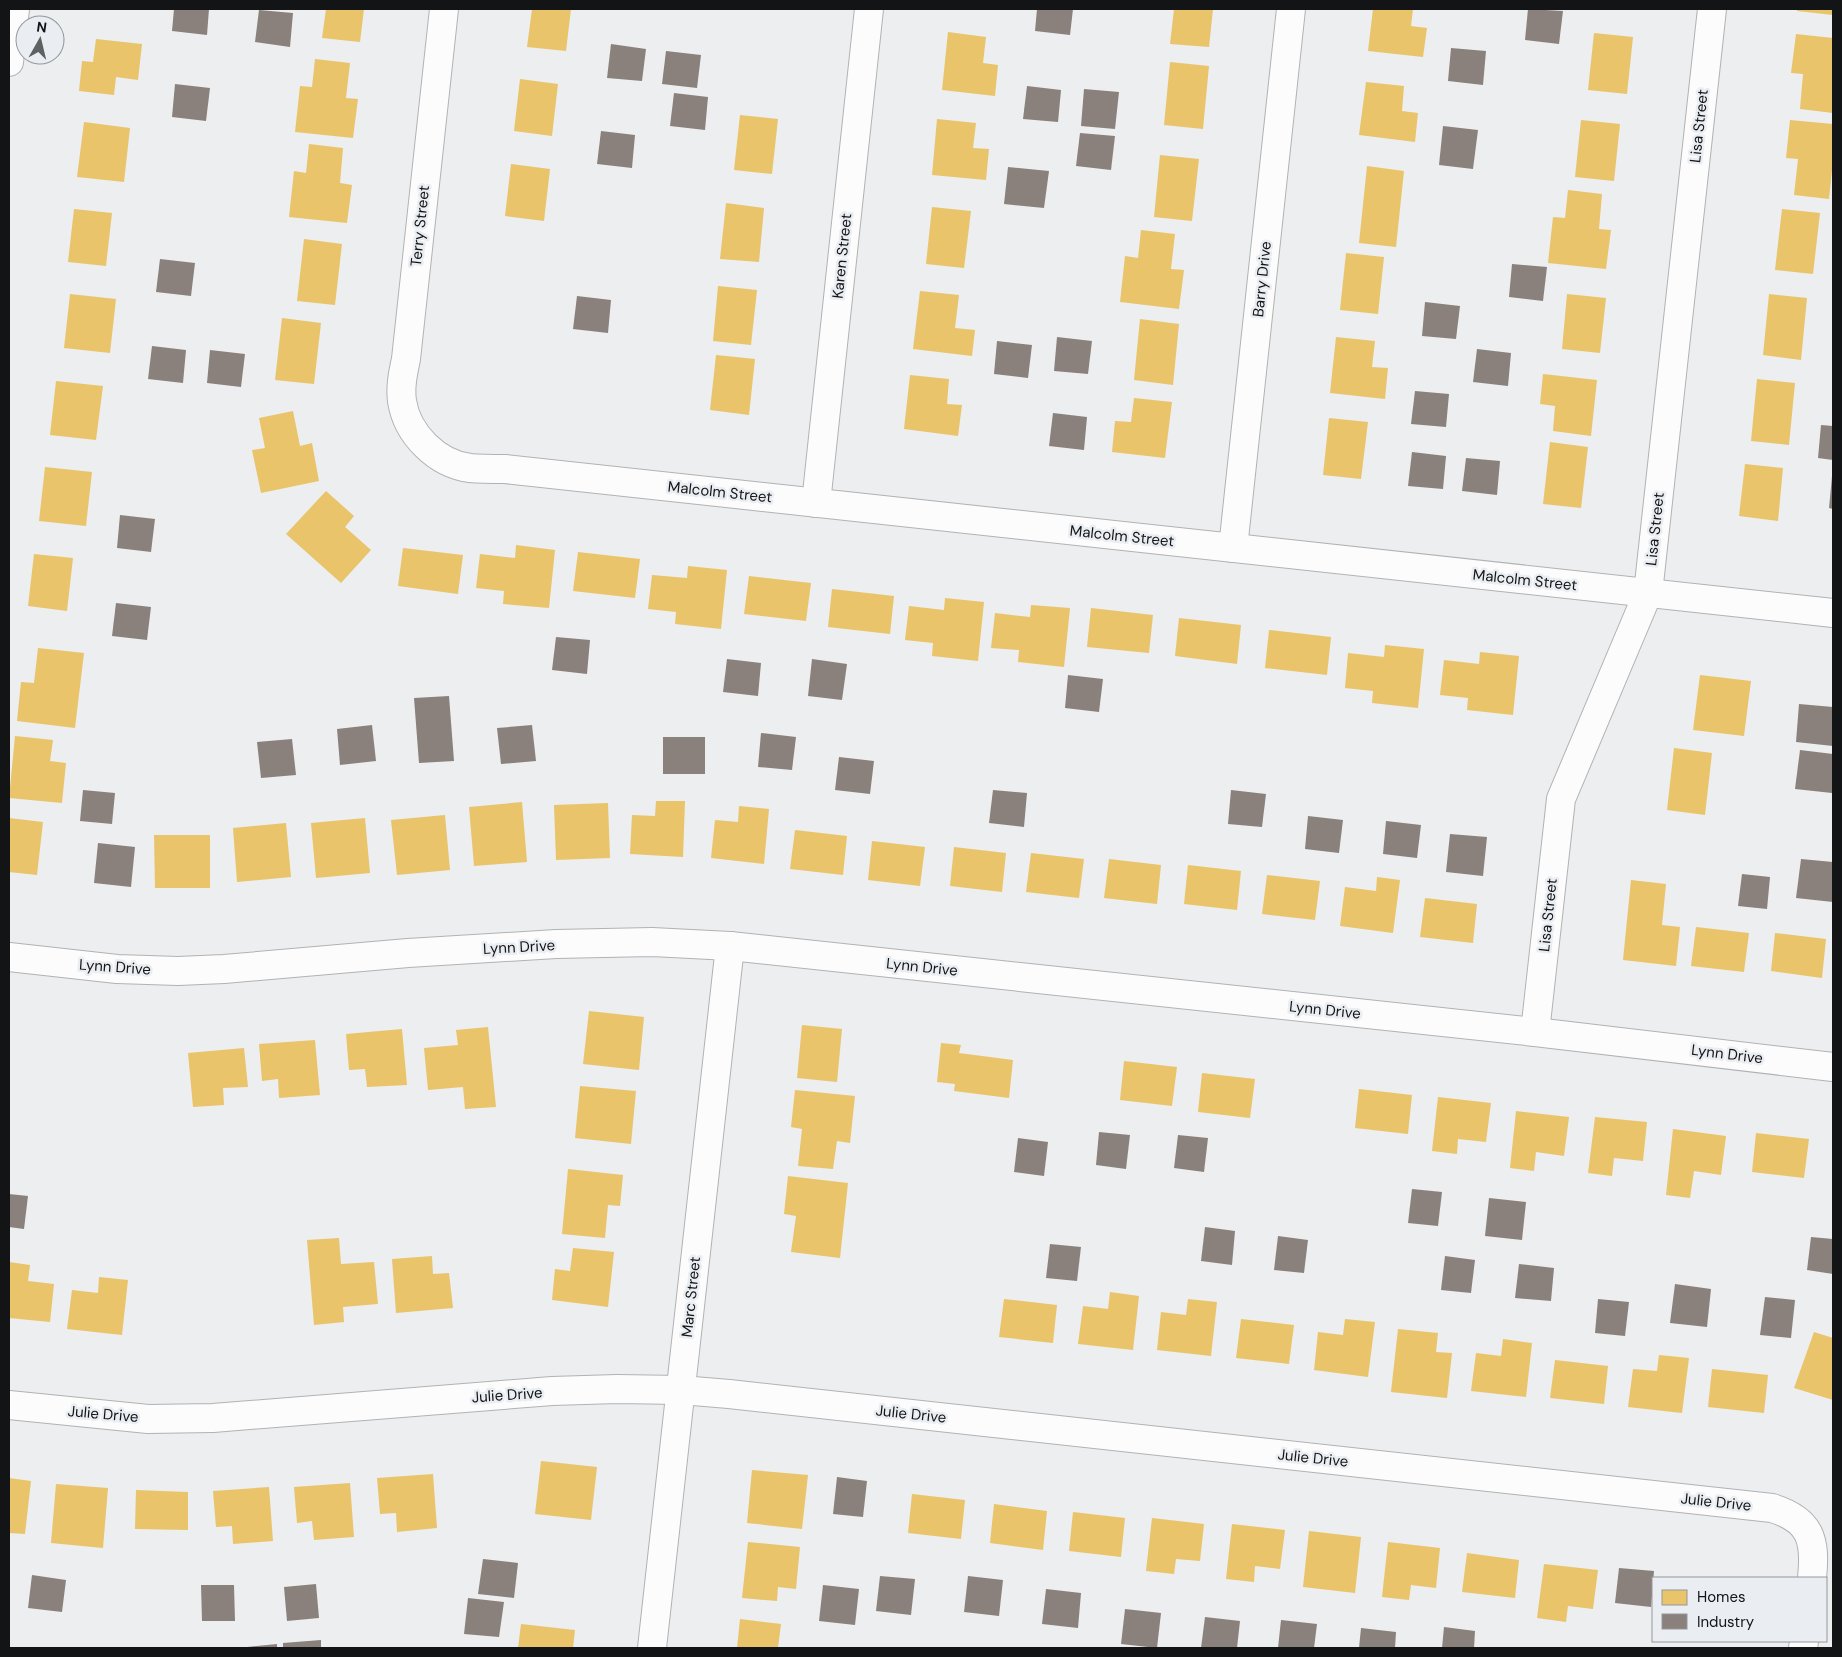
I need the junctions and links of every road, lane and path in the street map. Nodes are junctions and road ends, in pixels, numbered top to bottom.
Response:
1 (15, 9) edge
2 (444, 9) edge
3 (869, 9) edge
4 (1291, 9) edge
5 (1712, 9) edge
6 (9, 62) edge
7 (420, 439) joint
8 (816, 503) junction
9 (1233, 548) junction
10 (1648, 593) junction
11 (1833, 613) edge
12 (730, 946) junction
13 (9, 957) edge
14 (1535, 1032) junction
15 (1833, 1066) edge
16 (681, 1390) junction
17 (9, 1405) edge
18 (1812, 1577) edge
19 (652, 1648) edge

1 - 6 street
2 - 7 street, Terry Street
3 - 8 street, Karen Street
4 - 9 street, Barry Drive
5 - 10 street, Lisa Street
7 - 8 street, Malcolm Street
8 - 9 street, Malcolm Street
9 - 10 street, Malcolm Street
10 - 11 street, Malcolm Street
10 - 14 street, Lisa Street
12 - 13 street, Lynn Drive
12 - 14 street, Lynn Drive
12 - 16 street, Marc Street
14 - 15 street, Lynn Drive
16 - 17 street, Julie Drive
16 - 18 street, Julie Drive
16 - 19 street, Marc Street

